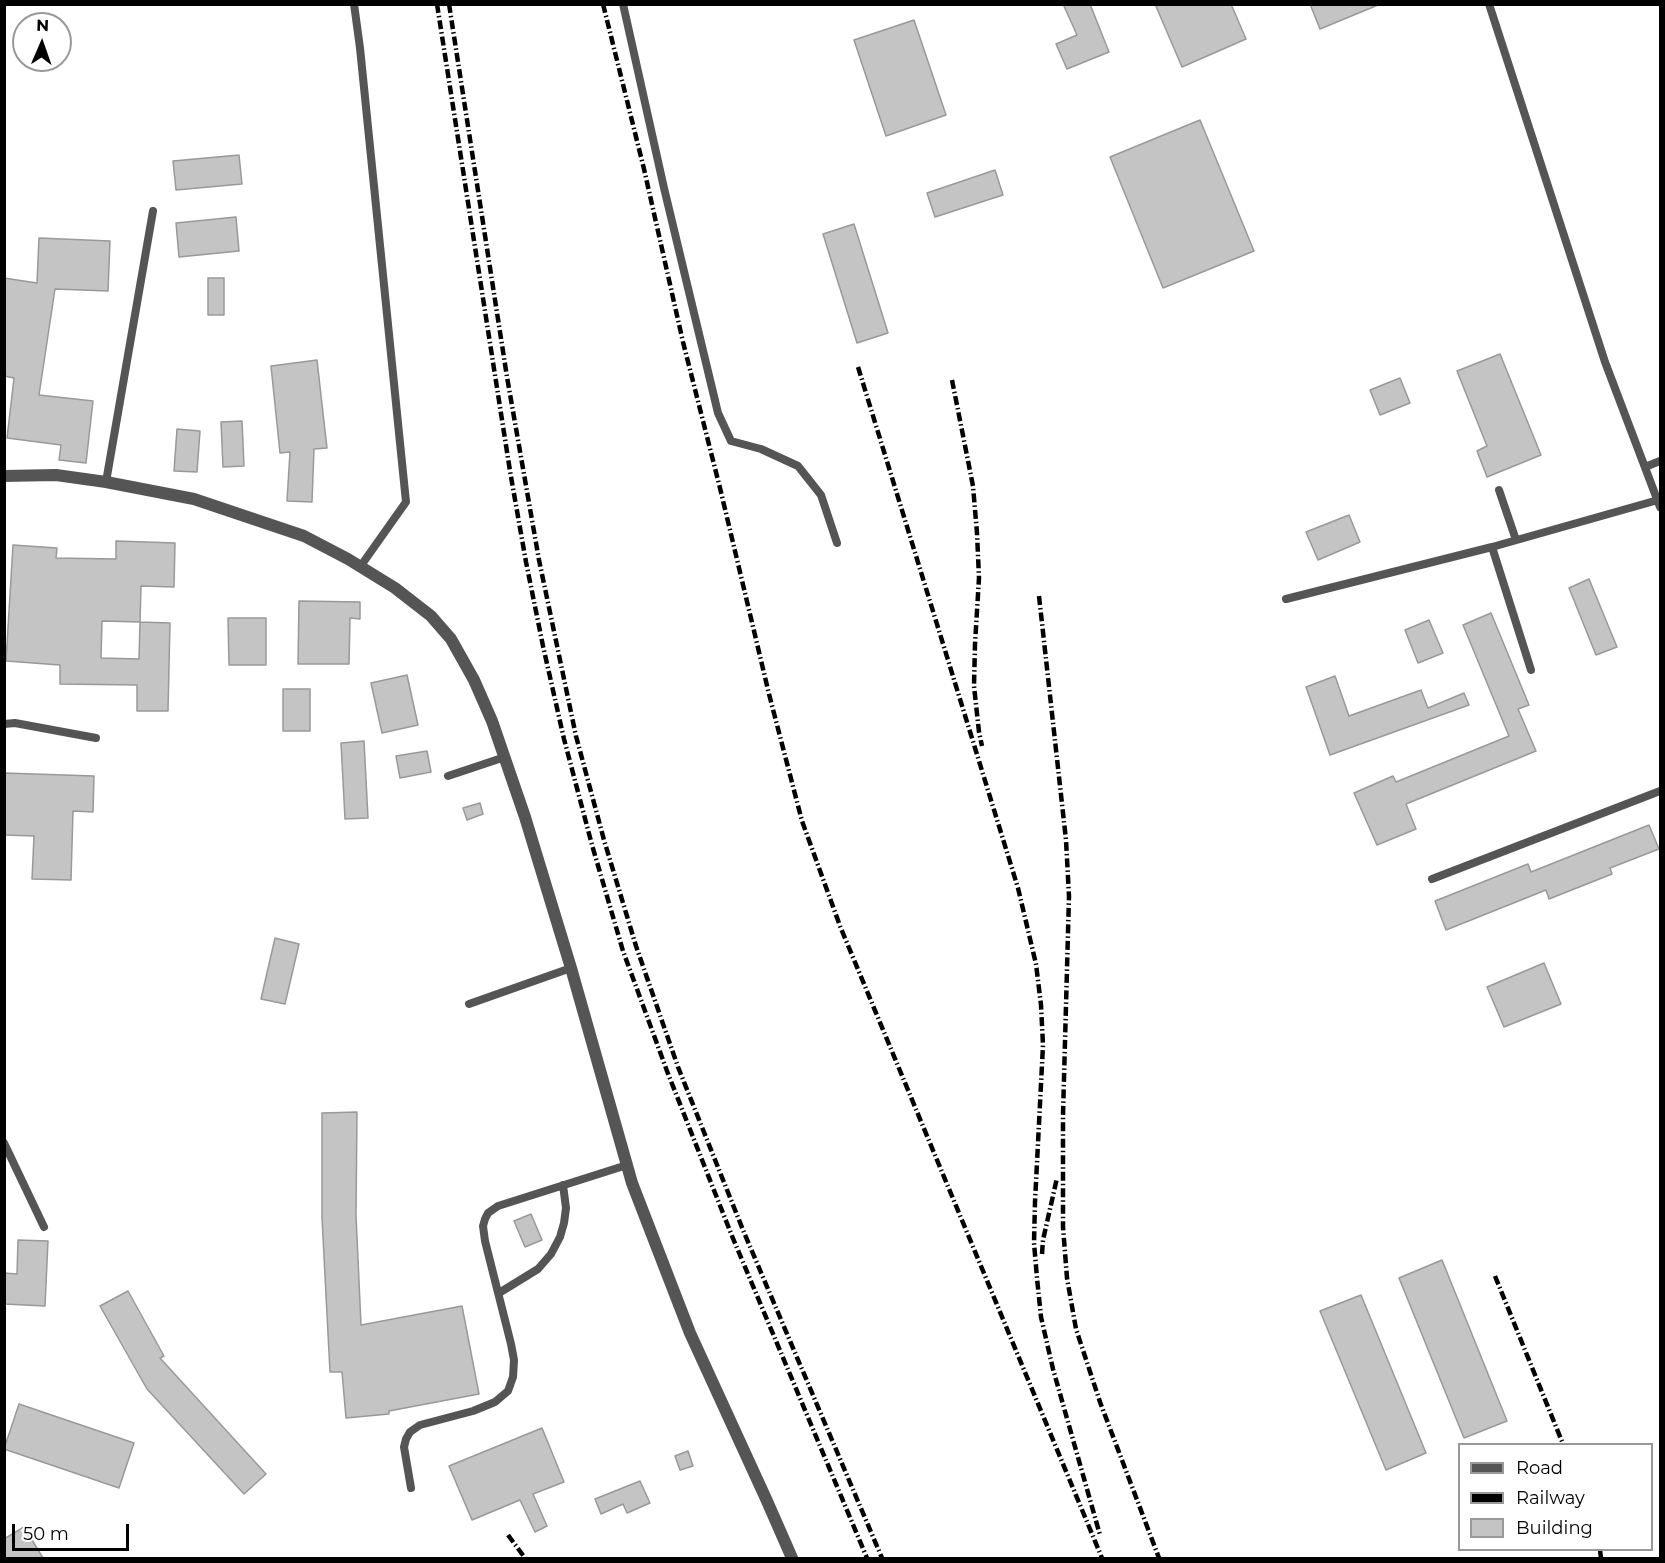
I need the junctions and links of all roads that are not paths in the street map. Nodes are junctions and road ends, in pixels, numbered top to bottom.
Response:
1 (354, 4) edge
2 (623, 4) edge
3 (1489, 4) edge
4 (153, 211) dead end
5 (1660, 461) edge
6 (1645, 467) junction
7 (4, 476) edge
8 (106, 482) junction
9 (1499, 490) dead end
10 (1659, 503) edge
11 (1516, 540) junction
12 (837, 543) dead end
13 (1492, 547) junction
14 (360, 567) junction
15 (1286, 599) dead end
16 (1531, 670) dead end
17 (4, 724) edge
18 (96, 738) dead end
19 (505, 757) junction
20 (448, 776) dead end
21 (1660, 791) edge
22 (1432, 879) dead end
23 (571, 968) junction
24 (469, 1004) dead end
25 (4, 1143) edge
26 (627, 1165) junction
27 (563, 1185) junction
28 (44, 1227) dead end
29 (499, 1293) junction
30 (411, 1488) dead end
31 (792, 1558) edge

1 - 14 lane
2 - 12 lane
3 - 6 lane
4 - 8 lane
5 - 6 lane
6 - 10 lane
7 - 8 street
8 - 14 street
9 - 11 lane
10 - 11 lane
11 - 13 lane
13 - 15 lane
13 - 16 lane
14 - 19 street
17 - 18 lane
19 - 20 lane
19 - 23 street
21 - 22 lane
23 - 24 lane
23 - 26 street
25 - 28 lane
26 - 27 lane
26 - 31 street
27 - 29 lane
27 - 29 lane
29 - 30 lane

